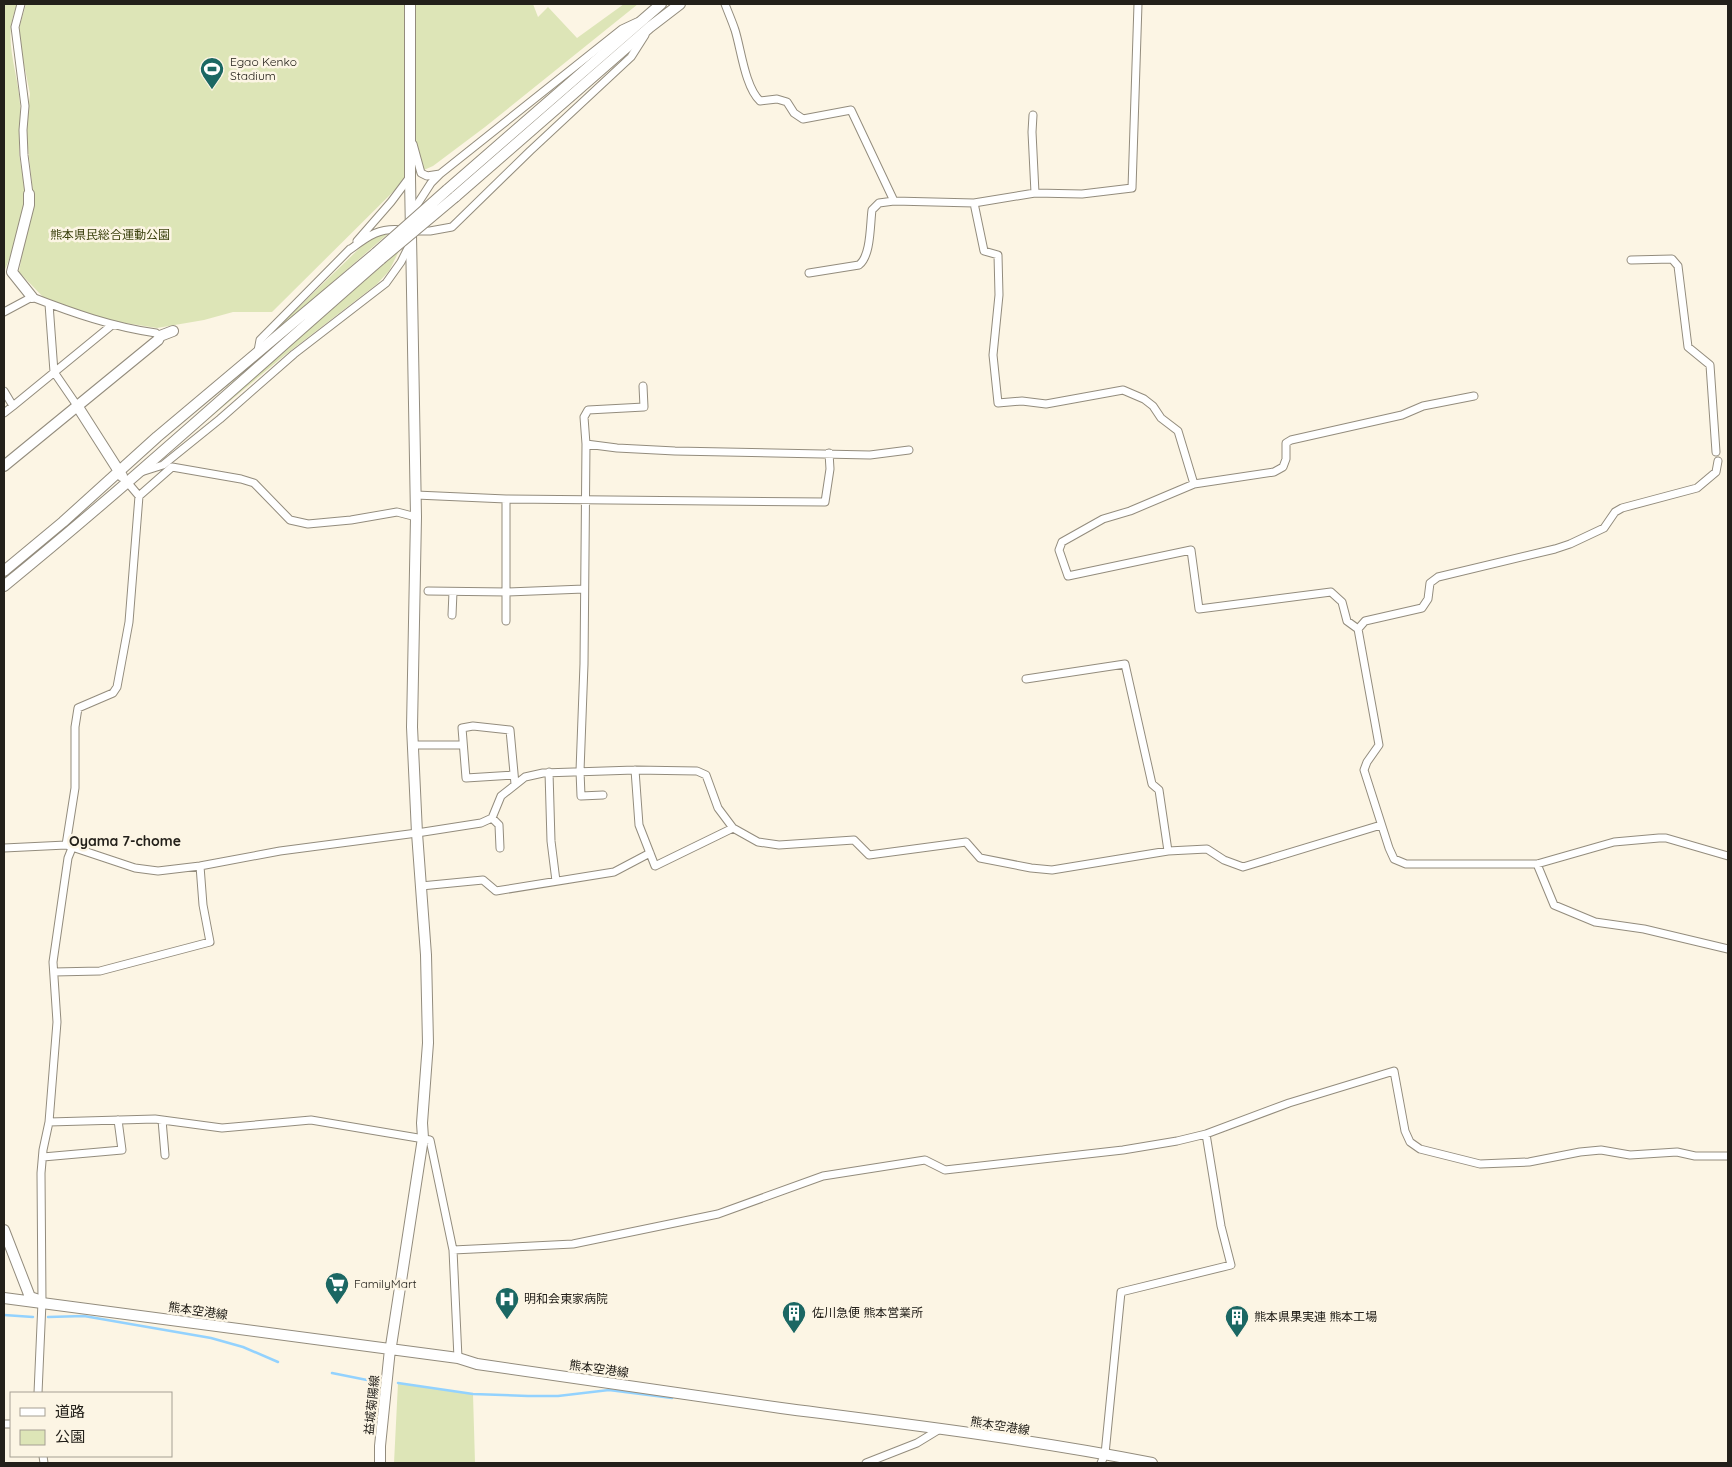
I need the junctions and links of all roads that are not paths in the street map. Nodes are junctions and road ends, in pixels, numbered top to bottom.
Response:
1 (21, 4) edge
2 (410, 4) edge
3 (661, 4) edge
4 (680, 4) edge
5 (725, 4) edge
6 (1138, 4) edge
7 (646, 23) junction
8 (1033, 115) dead end
9 (410, 134) junction
10 (440, 174) junction
11 (410, 178) junction
12 (1035, 193) junction
13 (29, 194) joint
14 (894, 201) junction
15 (974, 203) junction
16 (410, 214) junction
17 (411, 231) junction
18 (412, 242) junction
19 (348, 251) junction
20 (379, 256) junction
21 (1631, 260) dead end
22 (809, 273) dead end
23 (32, 297) junction
24 (49, 304) junction
25 (4, 312) edge
26 (112, 325) junction
27 (174, 332) dead end
28 (160, 336) junction
29 (258, 351) junction
30 (54, 372) junction
31 (644, 386) dead end
32 (4, 391) edge
33 (1474, 396) dead end
34 (13, 406) junction
35 (78, 407) junction
36 (4, 413) edge
37 (586, 444) junction
38 (908, 450) dead end
39 (1716, 452) dead end
40 (829, 453) junction
41 (1718, 461) dead end
42 (4, 466) edge
43 (119, 472) junction
44 (139, 473) junction
45 (128, 483) junction
46 (1194, 484) junction
47 (416, 495) junction
48 (139, 496) junction
49 (506, 499) junction
50 (585, 500) junction
51 (416, 517) junction
52 (4, 571) edge
53 (4, 586) edge
54 (584, 589) junction
55 (428, 591) dead end
56 (453, 592) junction
57 (507, 592) junction
58 (452, 615) dead end
59 (506, 621) dead end
60 (1358, 629) junction
61 (1026, 679) dead end
62 (413, 744) junction
63 (463, 745) junction
64 (635, 770) junction
65 (580, 771) junction
66 (550, 772) junction
67 (514, 775) junction
68 (515, 784) junction
69 (603, 795) dead end
70 (492, 818) junction
71 (1381, 824) junction
72 (733, 828) junction
73 (417, 833) junction
74 (69, 847) junction
75 (4, 848) edge
76 (500, 848) dead end
77 (1168, 851) junction
78 (650, 853) junction
79 (1728, 856) edge
80 (1537, 864) junction
81 (200, 866) junction
82 (556, 882) junction
83 (421, 886) junction
84 (1728, 949) edge
85 (54, 972) junction
86 (118, 1120) junction
87 (162, 1120) junction
88 (49, 1122) junction
89 (1206, 1134) junction
90 (423, 1138) junction
91 (165, 1155) dead end
92 (1728, 1156) edge
93 (43, 1157) junction
94 (4, 1230) edge
95 (453, 1250) junction
96 (4, 1298) edge
97 (42, 1302) junction
98 (391, 1348) junction
99 (458, 1358) junction
100 (38, 1392) edge
101 (941, 1429) junction
102 (1103, 1459) edge
103 (380, 1463) edge
104 (866, 1463) edge
105 (1152, 1463) edge

1 - 13 street
2 - 9 street, 益城菊陽線
3 - 7 street
4 - 7 street
5 - 14 street
6 - 12 street
7 - 10 street
7 - 17 street
7 - 20 street, bridge
8 - 12 street
9 - 10 street
9 - 11 street, 益城菊陽線
10 - 16 street
11 - 16 street, 益城菊陽線
11 - 19 street
12 - 15 street
13 - 23 street
14 - 15 street
14 - 22 street
15 - 46 street
16 - 17 street, 益城菊陽線
17 - 18 street, 益城菊陽線
17 - 19 street
18 - 44 street
18 - 47 street, 益城菊陽線
19 - 29 street
20 - 29 street
20 - 44 street
21 - 39 street
23 - 24 street
23 - 25 street
24 - 26 street
24 - 30 street
26 - 28 street
26 - 30 street
27 - 28 street
28 - 35 street
29 - 43 street
30 - 34 street
30 - 35 street
31 - 37 street
32 - 34 street
33 - 46 street
34 - 36 street
35 - 42 street
35 - 43 street
37 - 40 street
37 - 50 street
38 - 40 street
40 - 50 street
41 - 60 street
43 - 45 street
43 - 52 street
44 - 45 street
45 - 48 street
45 - 53 street
46 - 60 street
47 - 49 street
47 - 51 street, 益城菊陽線
48 - 51 street
48 - 74 street
49 - 50 street
49 - 57 street
50 - 54 street
51 - 62 street, 益城菊陽線
54 - 57 street
54 - 65 street
55 - 56 street
56 - 57 street
56 - 58 street
57 - 59 street
60 - 71 street
61 - 77 street
62 - 63 street
62 - 73 street, 益城菊陽線
63 - 67 street
63 - 67 street
64 - 65 street
64 - 72 street
64 - 78 street
65 - 66 street
65 - 69 street
66 - 68 street
66 - 82 street
67 - 68 street
68 - 70 street
70 - 73 street
70 - 76 street
71 - 77 street
71 - 80 street
72 - 77 street
72 - 78 street
73 - 81 street
73 - 83 street, 益城菊陽線
74 - 75 street
74 - 81 street
74 - 85 street
78 - 82 street
79 - 80 street
80 - 84 street
81 - 85 street
82 - 83 street
83 - 90 street, 益城菊陽線
85 - 88 street
86 - 87 street
86 - 88 street
86 - 93 street
87 - 90 street
87 - 91 street
88 - 93 street
89 - 92 street
89 - 95 street
89 - 102 street
90 - 95 street
90 - 98 street, 益城菊陽線
93 - 97 street
94 - 97 street
95 - 99 street
96 - 97 street, 熊本空港線
97 - 98 street, 熊本空港線
97 - 100 street
98 - 99 street, 熊本空港線
98 - 103 street, 益城菊陽線
99 - 101 street, 熊本空港線
101 - 102 street, 熊本空港線
101 - 104 street
102 - 105 street, 熊本空港線

